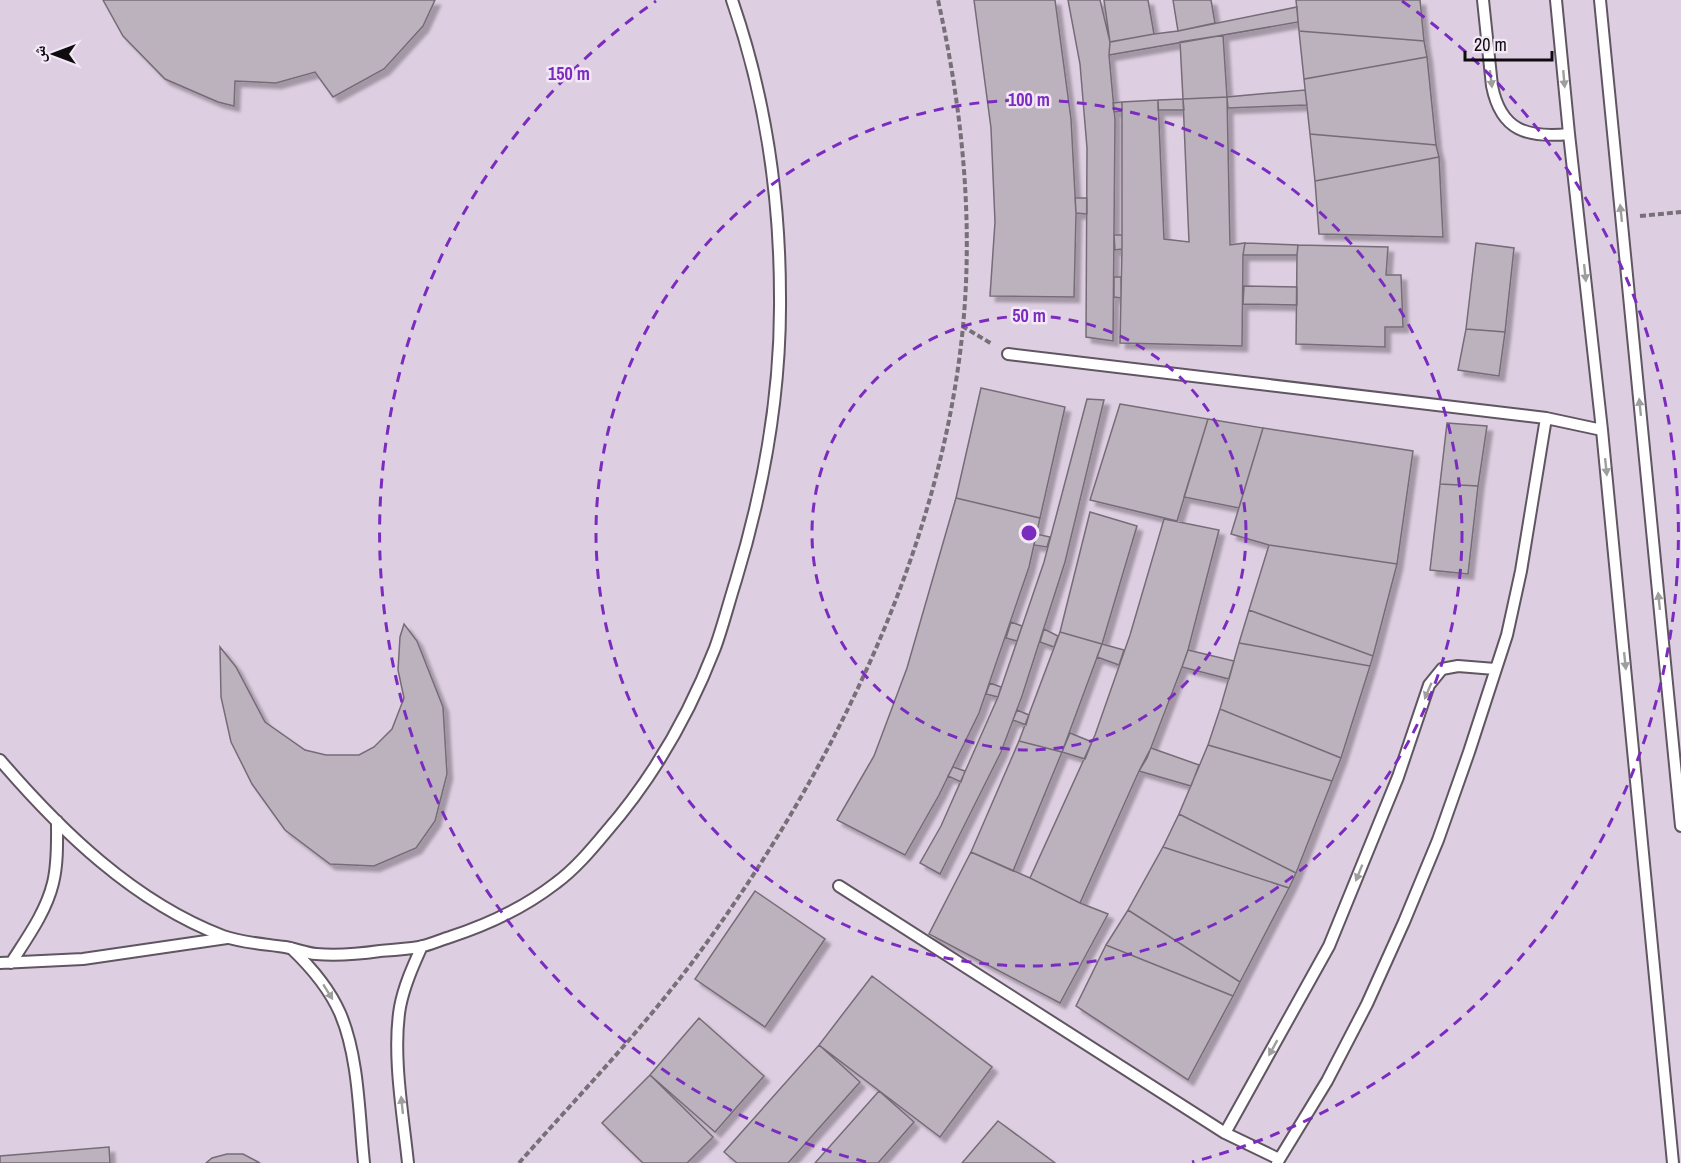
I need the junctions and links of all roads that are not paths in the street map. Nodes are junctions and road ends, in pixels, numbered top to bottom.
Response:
1 (732, 0) edge
2 (1483, 0) edge
3 (1556, 0) edge
4 (1600, 0) edge
5 (1569, 134) junction
6 (1008, 354) road end
7 (1546, 418) junction
8 (1602, 430) junction
9 (1495, 669) junction
10 (0, 760) edge
11 (57, 821) junction
12 (1681, 826) edge
13 (839, 886) dead end
14 (227, 938) junction
15 (422, 946) junction
16 (290, 948) junction
17 (6, 963) edge
18 (1225, 1133) junction
19 (1278, 1161) edge
20 (364, 1163) edge
21 (408, 1163) edge
22 (1673, 1163) edge

1 - 15 lane
2 -> 5 lane
3 -> 5 lane
12 -> 4 lane
5 -> 8 lane
6 - 7 lane
7 - 8 lane
7 - 9 lane
8 -> 22 lane
9 -> 18 lane
9 - 19 lane
10 - 11 lane
11 - 14 lane
11 - 17 lane
13 - 18 lane
14 - 16 lane
14 - 17 lane
15 - 16 lane
21 -> 15 lane
16 -> 20 lane
18 - 19 lane

